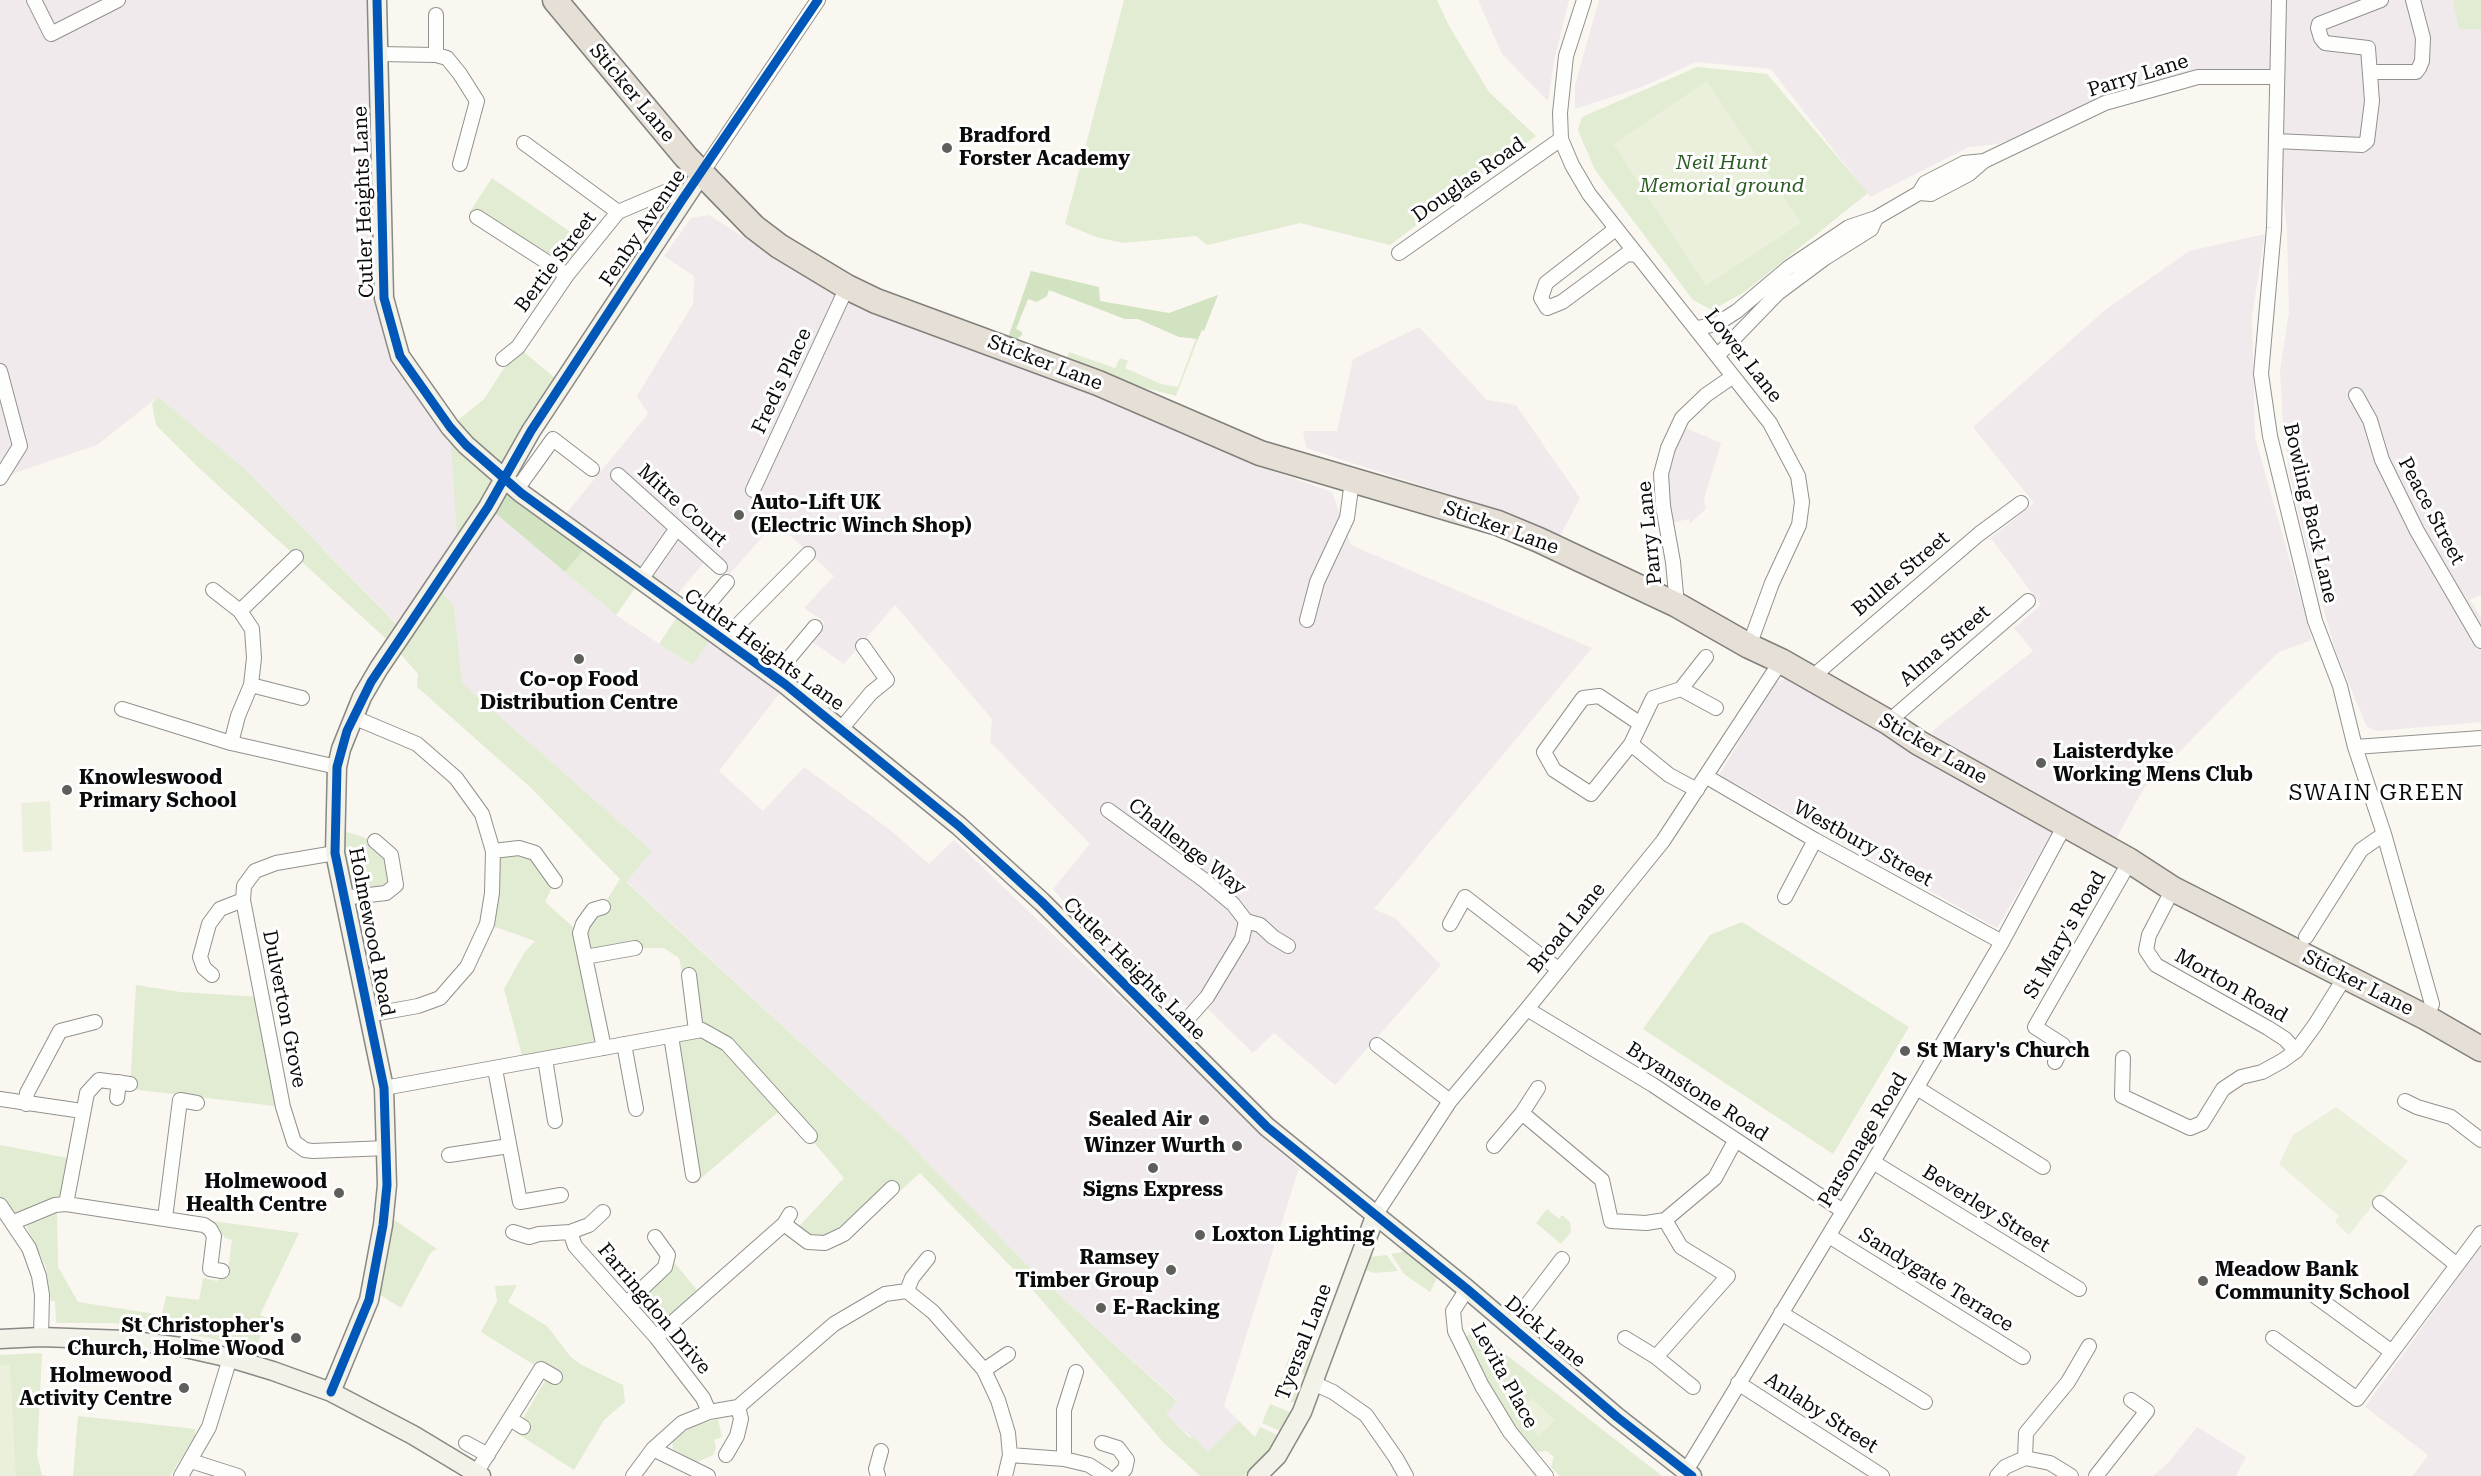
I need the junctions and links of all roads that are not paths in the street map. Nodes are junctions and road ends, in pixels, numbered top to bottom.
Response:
1 (34, 0) edge
2 (118, 0) edge
3 (377, 0) edge
4 (555, 0) edge
5 (818, 0) edge
6 (1584, 0) edge
7 (2279, 0) edge
8 (2381, 0) edge
9 (2413, 0) edge
10 (436, 15) dead end
11 (379, 54) junction
12 (436, 55) junction
13 (2371, 72) junction
14 (2277, 77) junction
15 (1561, 139) junction
16 (2276, 141) junction
17 (524, 143) dead end
18 (460, 164) dead end
19 (701, 174) junction
20 (682, 200) junction
21 (618, 212) junction
22 (477, 217) dead end
23 (1876, 218) junction
24 (1613, 225) junction
25 (1399, 253) dead end
26 (1637, 255) junction
27 (567, 275) junction
28 (847, 287) junction
29 (1697, 328) junction
30 (1717, 356) junction
31 (503, 359) dead end
32 (0, 371) edge
33 (1732, 377) junction
34 (2355, 395) dead end
35 (592, 469) dead end
36 (618, 475) dead end
37 (0, 478) edge
38 (1352, 481) junction
39 (510, 484) junction
40 (753, 490) dead end
41 (2021, 502) dead end
42 (677, 528) junction
43 (808, 554) dead end
44 (296, 557) dead end
45 (720, 567) dead end
46 (640, 581) junction
47 (727, 582) dead end
48 (213, 590) dead end
49 (2028, 601) dead end
50 (1677, 605) junction
51 (240, 611) junction
52 (1307, 620) dead end
53 (695, 621) junction
54 (814, 627) dead end
55 (723, 640) junction
56 (2481, 641) edge
57 (863, 646) dead end
58 (1749, 646) junction
59 (1707, 657) dead end
60 (1781, 661) junction
61 (774, 676) junction
62 (1810, 679) junction
63 (251, 685) junction
64 (1681, 688) junction
65 (302, 698) dead end
66 (1716, 708) dead end
67 (122, 709) dead end
68 (353, 717) junction
69 (1888, 722) junction
70 (1639, 723) junction
71 (841, 729) junction
72 (2481, 738) edge
73 (231, 743) junction
74 (1631, 744) junction
75 (2355, 747) junction
76 (337, 767) junction
77 (1707, 777) junction
78 (1696, 790) junction
79 (1108, 810) dead end
80 (2065, 825) junction
81 (2384, 834) junction
82 (1815, 840) junction
83 (375, 841) dead end
84 (493, 851) junction
85 (335, 853) junction
86 (2130, 861) junction
87 (555, 881) dead end
88 (2173, 889) junction
89 (1785, 897) dead end
90 (343, 898) junction
91 (243, 900) junction
92 (603, 906) dead end
93 (1246, 921) junction
94 (1450, 924) dead end
95 (2306, 938) dead end
96 (2002, 942) junction
97 (1288, 946) dead end
98 (635, 948) dead end
99 (585, 957) junction
100 (1558, 969) junction
101 (212, 975) dead end
102 (688, 975) dead end
103 (2345, 977) junction
104 (1527, 1009) junction
105 (368, 1015) junction
106 (2427, 1018) junction
107 (95, 1022) dead end
108 (696, 1031) junction
109 (1174, 1034) junction
110 (670, 1036) junction
111 (624, 1044) junction
112 (1377, 1045) dead end
113 (604, 1048) junction
114 (2481, 1049) edge
115 (2296, 1051) junction
116 (2123, 1058) dead end
117 (545, 1059) junction
118 (2055, 1062) dead end
119 (495, 1068) junction
120 (384, 1088) junction
121 (1538, 1088) dead end
122 (1917, 1088) junction
123 (117, 1098) dead end
124 (0, 1099) edge
125 (1450, 1101) junction
126 (2405, 1101) dead end
127 (197, 1103) dead end
128 (26, 1104) junction
129 (636, 1109) dead end
130 (82, 1111) junction
131 (1522, 1113) junction
132 (555, 1121) dead end
133 (810, 1136) dead end
134 (2481, 1140) edge
135 (1735, 1141) junction
136 (509, 1146) junction
137 (1494, 1146) dead end
138 (387, 1148) junction
139 (449, 1155) dead end
140 (1873, 1162) junction
141 (2043, 1167) dead end
142 (693, 1175) dead end
143 (892, 1188) dead end
144 (561, 1195) dead end
145 (2380, 1203) dead end
146 (66, 1204) junction
147 (0, 1205) edge
148 (1843, 1211) junction
149 (603, 1212) dead end
150 (1376, 1214) junction
151 (165, 1218) junction
152 (1665, 1220) junction
153 (14, 1222) junction
154 (513, 1232) dead end
155 (570, 1232) junction
156 (2481, 1233) edge
157 (1829, 1236) junction
158 (655, 1237) dead end
159 (928, 1258) dead end
160 (1562, 1259) dead end
161 (2457, 1265) junction
162 (222, 1271) dead end
163 (1467, 1289) junction
164 (2079, 1289) dead end
165 (907, 1291) junction
166 (2311, 1293) dead end
167 (627, 1302) junction
168 (1781, 1313) junction
169 (1510, 1327) junction
170 (656, 1336) junction
171 (41, 1337) junction
172 (1625, 1338) dead end
173 (2273, 1338) dead end
174 (0, 1339) edge
175 (2089, 1347) dead end
176 (2392, 1352) junction
177 (1008, 1353) dead end
178 (1656, 1357) junction
179 (2023, 1357) dead end
180 (230, 1358) junction
181 (984, 1370) junction
182 (1076, 1372) dead end
183 (555, 1377) dead end
184 (1313, 1383) junction
185 (1738, 1383) junction
186 (1694, 1387) dead end
187 (331, 1392) junction
188 (2131, 1400) dead end
189 (1924, 1402) dead end
190 (738, 1407) junction
191 (709, 1412) junction
192 (510, 1419) junction
193 (523, 1427) dead end
194 (466, 1443) dead end
195 (1102, 1443) dead end
196 (652, 1449) junction
197 (881, 1451) dead end
198 (488, 1455) junction
199 (726, 1455) dead end
200 (1010, 1455) junction
201 (2025, 1458) junction
202 (1064, 1459) junction
203 (191, 1461) junction
204 (1259, 1474) edge
205 (1689, 1474) edge
206 (478, 1475) edge
207 (181, 1476) edge
208 (238, 1476) edge
209 (633, 1476) edge
210 (708, 1476) edge
211 (878, 1476) edge
212 (1005, 1476) edge
213 (1106, 1476) edge
214 (1118, 1476) edge
215 (1406, 1476) edge
216 (1546, 1476) edge
217 (1882, 1476) edge
218 (1997, 1476) edge
219 (2071, 1476) edge
220 (2096, 1476) edge

1 - 2 street
3 - 11 street, Cutler Heights Lane
4 - 19 highway, Sticker Lane
5 - 19 street, Fenby Avenue
6 - 15 street, Lower Lane
7 - 14 street, Bowling Back Lane
8 - 13 street
9 - 13 street
10 - 12 street
11 - 12 street
11 - 39 street, Cutler Heights Lane
12 - 18 street
13 - 16 street
14 - 16 street, Bowling Back Lane
14 - 23 street, Parry Lane
15 - 24 street, Lower Lane
15 - 25 street, Douglas Road
16 - 75 street, Bowling Back Lane
17 - 21 street
19 - 20 street, Fenby Avenue
19 - 28 highway, Sticker Lane
20 - 21 street, Bertie Street
20 - 39 street, Fenby Avenue
21 - 27 street, Bertie Street
22 - 27 street
23 - 29 street, Parry Lane
23 - 30 street, Parry Lane
24 - 26 street, Lower Lane
24 - 26 street
26 - 29 street, Lower Lane
27 - 31 street, Bertie Street
28 - 38 highway, Sticker Lane
28 - 40 street, Fred's Place
29 - 30 street, Lower Lane
30 - 33 street, Lower Lane
32 - 37 street
33 - 50 street, Parry Lane
33 - 58 street, Lower Lane
34 - 56 street, Peace Street
35 - 39 street
36 - 42 street, Mitre Court
38 - 50 highway, Sticker Lane
38 - 52 street
39 - 46 street, Cutler Heights Lane
39 - 68 street, Holmewood Road
41 - 62 street, Buller Street
42 - 45 street, Mitre Court
42 - 46 street
43 - 55 street
44 - 51 street
46 - 53 street, Cutler Heights Lane
47 - 53 street
48 - 51 street
49 - 69 street, Alma Street
50 - 58 highway, Sticker Lane
51 - 63 street
53 - 55 street, Cutler Heights Lane
54 - 61 street
55 - 61 street, Cutler Heights Lane
57 - 71 street
58 - 60 highway, Sticker Lane
59 - 64 street
60 - 62 highway, Sticker Lane
60 - 77 street, Broad Lane
61 - 71 street, Cutler Heights Lane
62 - 69 highway, Sticker Lane
63 - 65 street
63 - 73 street
64 - 66 street
64 - 70 street
67 - 73 street
68 - 76 street, Holmewood Road
68 - 84 street
69 - 80 highway, Sticker Lane
70 - 74 street
70 - 74 street
71 - 109 street, Cutler Heights Lane
72 - 75 street
73 - 76 street
74 - 78 street
75 - 81 street, Bowling Back Lane
76 - 85 street, Holmewood Road
77 - 78 street, Broad Lane
77 - 82 street, Westbury Street
78 - 100 street, Broad Lane
79 - 93 street, Challenge Way
80 - 86 highway, Sticker Lane
80 - 96 street, Parsonage Road
81 - 95 street
81 - 106 street, Bowling Back Lane
82 - 89 street
82 - 96 street, Westbury Street
83 - 90 street, Holmewood Road
84 - 87 street
84 - 105 street
85 - 90 street, Holmewood Road
85 - 91 street
86 - 88 highway, Sticker Lane
86 - 118 street, St Mary's Road
88 - 103 highway, Sticker Lane
88 - 115 street, Morton Road
90 - 105 street, Holmewood Road
91 - 101 street
91 - 138 street, Dulverton Grove
92 - 99 street
93 - 97 street
93 - 109 street, Challenge Way
94 - 100 street
96 - 122 street, Parsonage Road
98 - 99 street
99 - 113 street
100 - 104 street, Broad Lane
102 - 108 street
103 - 106 highway, Sticker Lane
103 - 115 street
104 - 125 street, Broad Lane
104 - 135 street, Bryanstone Road
105 - 120 street, Holmewood Road
106 - 114 highway, Sticker Lane
107 - 128 street
108 - 110 street
108 - 133 street
109 - 150 street, Cutler Heights Lane
110 - 111 street
110 - 142 street
111 - 113 street
111 - 129 street
112 - 125 street
113 - 117 street
115 - 116 street
117 - 119 street
117 - 132 street
119 - 120 street
119 - 136 street
120 - 138 street, Holmewood Road
121 - 131 street
122 - 140 street, Parsonage Road
122 - 141 street
123 - 130 street
124 - 128 street
125 - 150 street, Broad Lane
126 - 134 street
127 - 151 street
128 - 130 street
130 - 146 street
131 - 137 street
131 - 152 street
135 - 148 street, Bryanstone Road
135 - 152 street
136 - 139 street
136 - 144 street
138 - 187 street, Holmewood Road
140 - 148 street, Parsonage Road
140 - 164 street, Beverley Street
143 - 170 street
145 - 161 street
146 - 151 street
146 - 153 street
147 - 153 street
148 - 157 street, Parsonage Road
149 - 155 street
150 - 163 street, Dick Lane
150 - 184 street, Tyersal Lane
151 - 162 street
152 - 178 street
153 - 171 street
154 - 155 street
155 - 167 street, Farringdon Drive
156 - 161 street
157 - 168 street, Parsonage Road
157 - 179 street, Sandygate Terrace
158 - 167 street
159 - 165 street
160 - 169 street
161 - 176 street
163 - 169 street, Dick Lane
163 - 216 street, Levita Place
165 - 181 street
165 - 190 street
166 - 176 street
167 - 170 street, Farringdon Drive
168 - 185 street, Parsonage Road
168 - 189 street
169 - 205 street, Dick Lane
170 - 191 street, Farringdon Drive
171 - 174 street
171 - 180 street
172 - 178 street
173 - 176 street
175 - 201 street
177 - 181 street
178 - 186 street
180 - 187 street
180 - 203 street
181 - 200 street
182 - 202 street
183 - 192 street
184 - 204 street, Tyersal Lane
184 - 215 street
185 - 205 street, Parsonage Road
185 - 217 street, Anlaby Street
187 - 206 street
188 - 220 street
190 - 191 street
190 - 199 street
191 - 196 street
192 - 193 street
192 - 198 street
194 - 198 street
195 - 214 street
196 - 209 street
196 - 210 street
197 - 211 street
198 - 206 street
200 - 202 street
200 - 212 street
201 - 218 street
201 - 219 street
202 - 213 street
203 - 207 street
203 - 208 street

